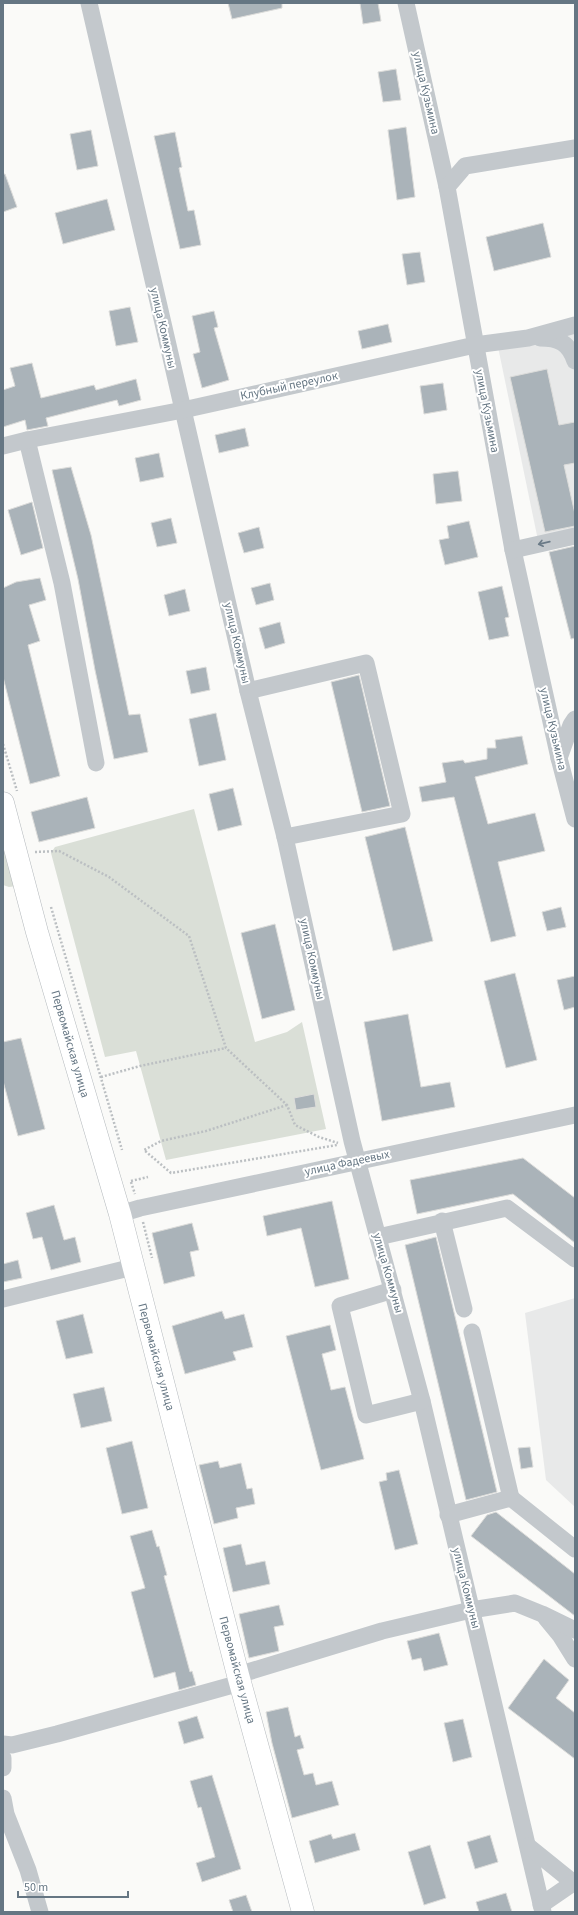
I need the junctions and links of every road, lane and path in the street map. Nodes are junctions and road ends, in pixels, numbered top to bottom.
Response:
1 (89, 3) edge
2 (406, 3) edge
3 (575, 148) edge
4 (447, 187) junction
5 (575, 325) edge
6 (528, 338) junction
7 (475, 345) junction
8 (575, 361) edge
9 (183, 410) junction
10 (27, 440) junction
11 (3, 446) edge
12 (575, 536) edge
13 (513, 550) junction
14 (248, 691) junction
15 (575, 719) edge
16 (559, 758) junction
17 (96, 763) dead end
18 (3, 803) edge
19 (575, 819) edge
20 (285, 837) junction
21 (34, 852) dead end
22 (226, 1048) junction
23 (100, 1077) dead end
24 (287, 1105) junction
25 (575, 1115) edge
26 (357, 1161) junction
27 (148, 1177) dead end
28 (131, 1181) dead end
29 (120, 1214) junction
30 (442, 1221) junction
31 (378, 1237) junction
32 (575, 1259) edge
33 (133, 1266) junction
34 (393, 1290) junction
35 (3, 1299) edge
36 (464, 1308) dead end
37 (472, 1332) dead end
38 (422, 1401) junction
39 (511, 1498) junction
40 (448, 1515) junction
41 (575, 1549) edge
42 (471, 1610) junction
43 (542, 1614) junction
44 (575, 1630) edge
45 (575, 1659) edge
46 (239, 1679) junction
47 (3, 1744) edge
48 (3, 1758) edge
49 (3, 1768) edge
50 (3, 1798) edge
51 (528, 1846) junction
52 (574, 1883) edge
53 (542, 1909) edge
54 (40, 1912) edge
55 (303, 1912) edge

1 - 9 street, улица Коммуны
2 - 4 street, улица Кузьмина
3 - 4 street
4 - 7 street, улица Кузьмина
5 - 6 street, Клубный переулок
6 - 7 street, Клубный переулок
6 - 8 street
7 - 9 street, Клубный переулок
7 - 13 street, улица Кузьмина
9 - 10 street, Клубный переулок
9 - 14 street, улица Коммуны
10 - 11 street, Клубный переулок
10 - 17 street
12 -> 13 street
13 - 16 street, улица Кузьмина
14 - 20 street, улица Коммуны
14 - 20 street
15 - 16 street
16 - 19 street, улица Кузьмина
18 - 29 main road, Первомайская улица
20 - 26 street, улица Коммуны
21 - 22 path
22 - 23 path
22 - 24 path
24 - 24 path
25 - 26 street, улица Фадеевых
26 - 29 street, улица Фадеевых
26 - 31 street, улица Коммуны
27 - 28 path
29 - 33 main road, Первомайская улица
30 - 31 street
30 - 32 street
30 - 36 street
31 - 34 street, улица Коммуны
33 - 35 street
33 - 46 main road, Первомайская улица
34 - 38 street, улица Коммуны
34 - 38 street
37 - 39 street
38 - 40 street, улица Коммуны
39 - 40 street
39 - 41 street
40 - 42 street, улица Коммуны
42 - 43 street
42 - 46 street
42 - 51 street, улица Коммуны
43 - 44 street
43 - 45 street
46 - 47 street
46 - 55 main road, Первомайская улица
48 - 49 street
50 - 54 street
51 - 52 street
51 - 53 street, улица Коммуны
52 - 53 street

